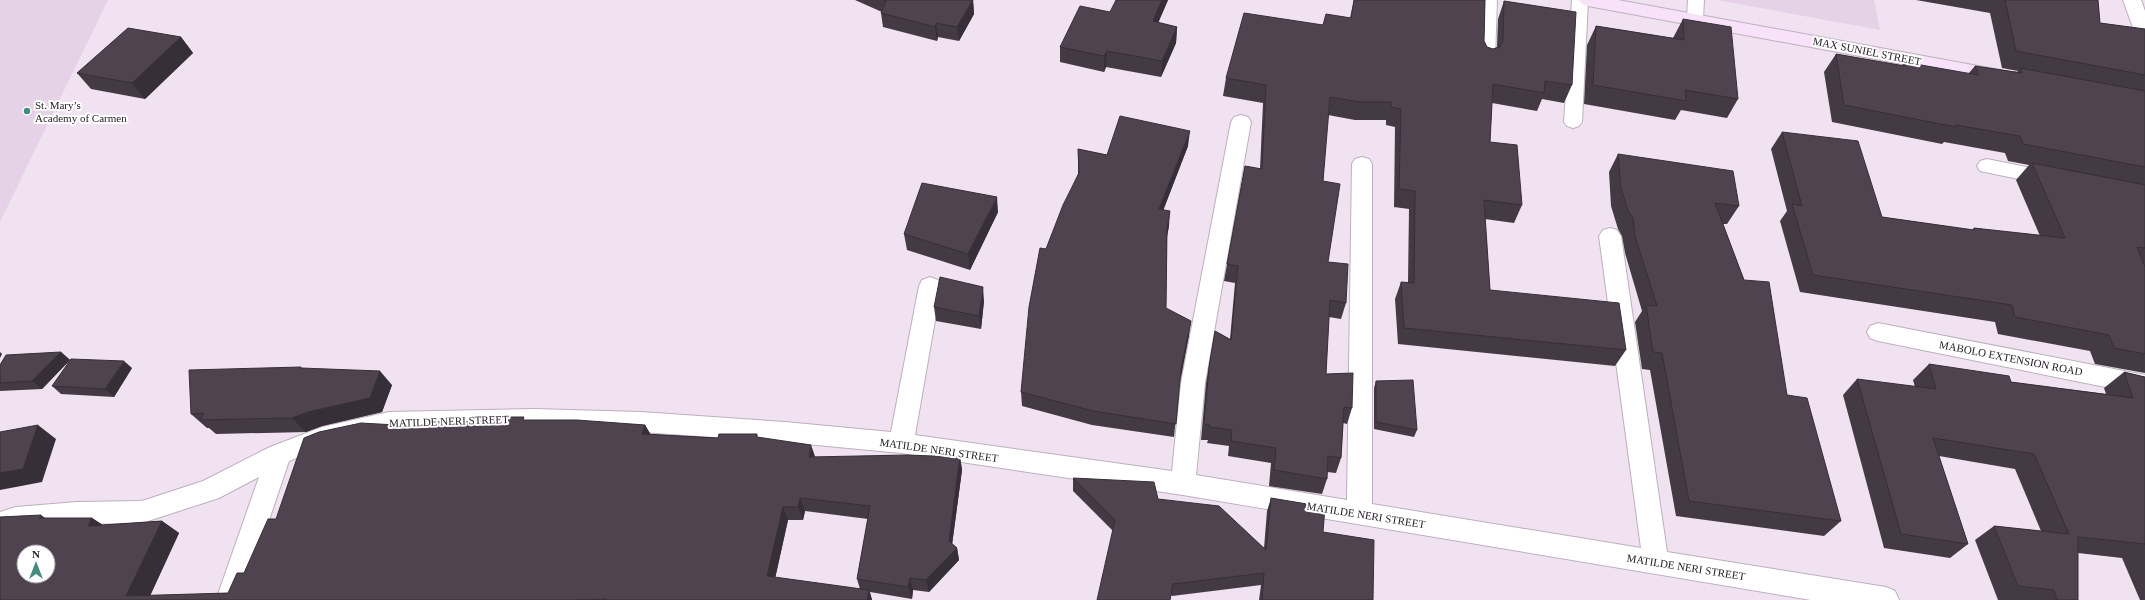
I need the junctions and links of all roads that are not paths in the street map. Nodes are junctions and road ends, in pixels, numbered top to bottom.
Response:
1 (1489, 0) edge
2 (1580, 0) edge
3 (1588, 0) edge
4 (1696, 0) edge
5 (2132, 0) edge
6 (1695, 19) junction
7 (2145, 36) edge
8 (1487, 59) edge
9 (2021, 80) edge
10 (1241, 122) dead end
11 (1573, 122) dead end
12 (1362, 164) dead end
13 (1987, 166) dead end
14 (2070, 182) edge
15 (1610, 236) dead end
16 (930, 286) dead end
17 (1878, 332) dead end
18 (2145, 385) edge
19 (901, 443) junction
20 (279, 454) junction
21 (1184, 484) junction
22 (1358, 514) junction
23 (0, 523) edge
24 (1656, 563) junction
25 (229, 600) edge
26 (1886, 600) edge

1 - 8 lane
2 - 11 lane
3 - 6 main road, MAX SUNIEL STREET
4 - 6 lane
5 - 7 street
6 - 9 main road, MAX SUNIEL STREET
10 - 21 street
12 - 22 street
13 - 14 street
15 - 24 street
16 - 19 street
17 - 18 street, MABOLO EXTENSION ROAD
19 - 20 street, MATILDE NERI STREET
19 - 21 street, MATILDE NERI STREET
20 - 23 street, MATILDE NERI STREET
20 - 25 street
21 - 22 street, MATILDE NERI STREET
22 - 24 street, MATILDE NERI STREET
24 - 26 street, MATILDE NERI STREET

